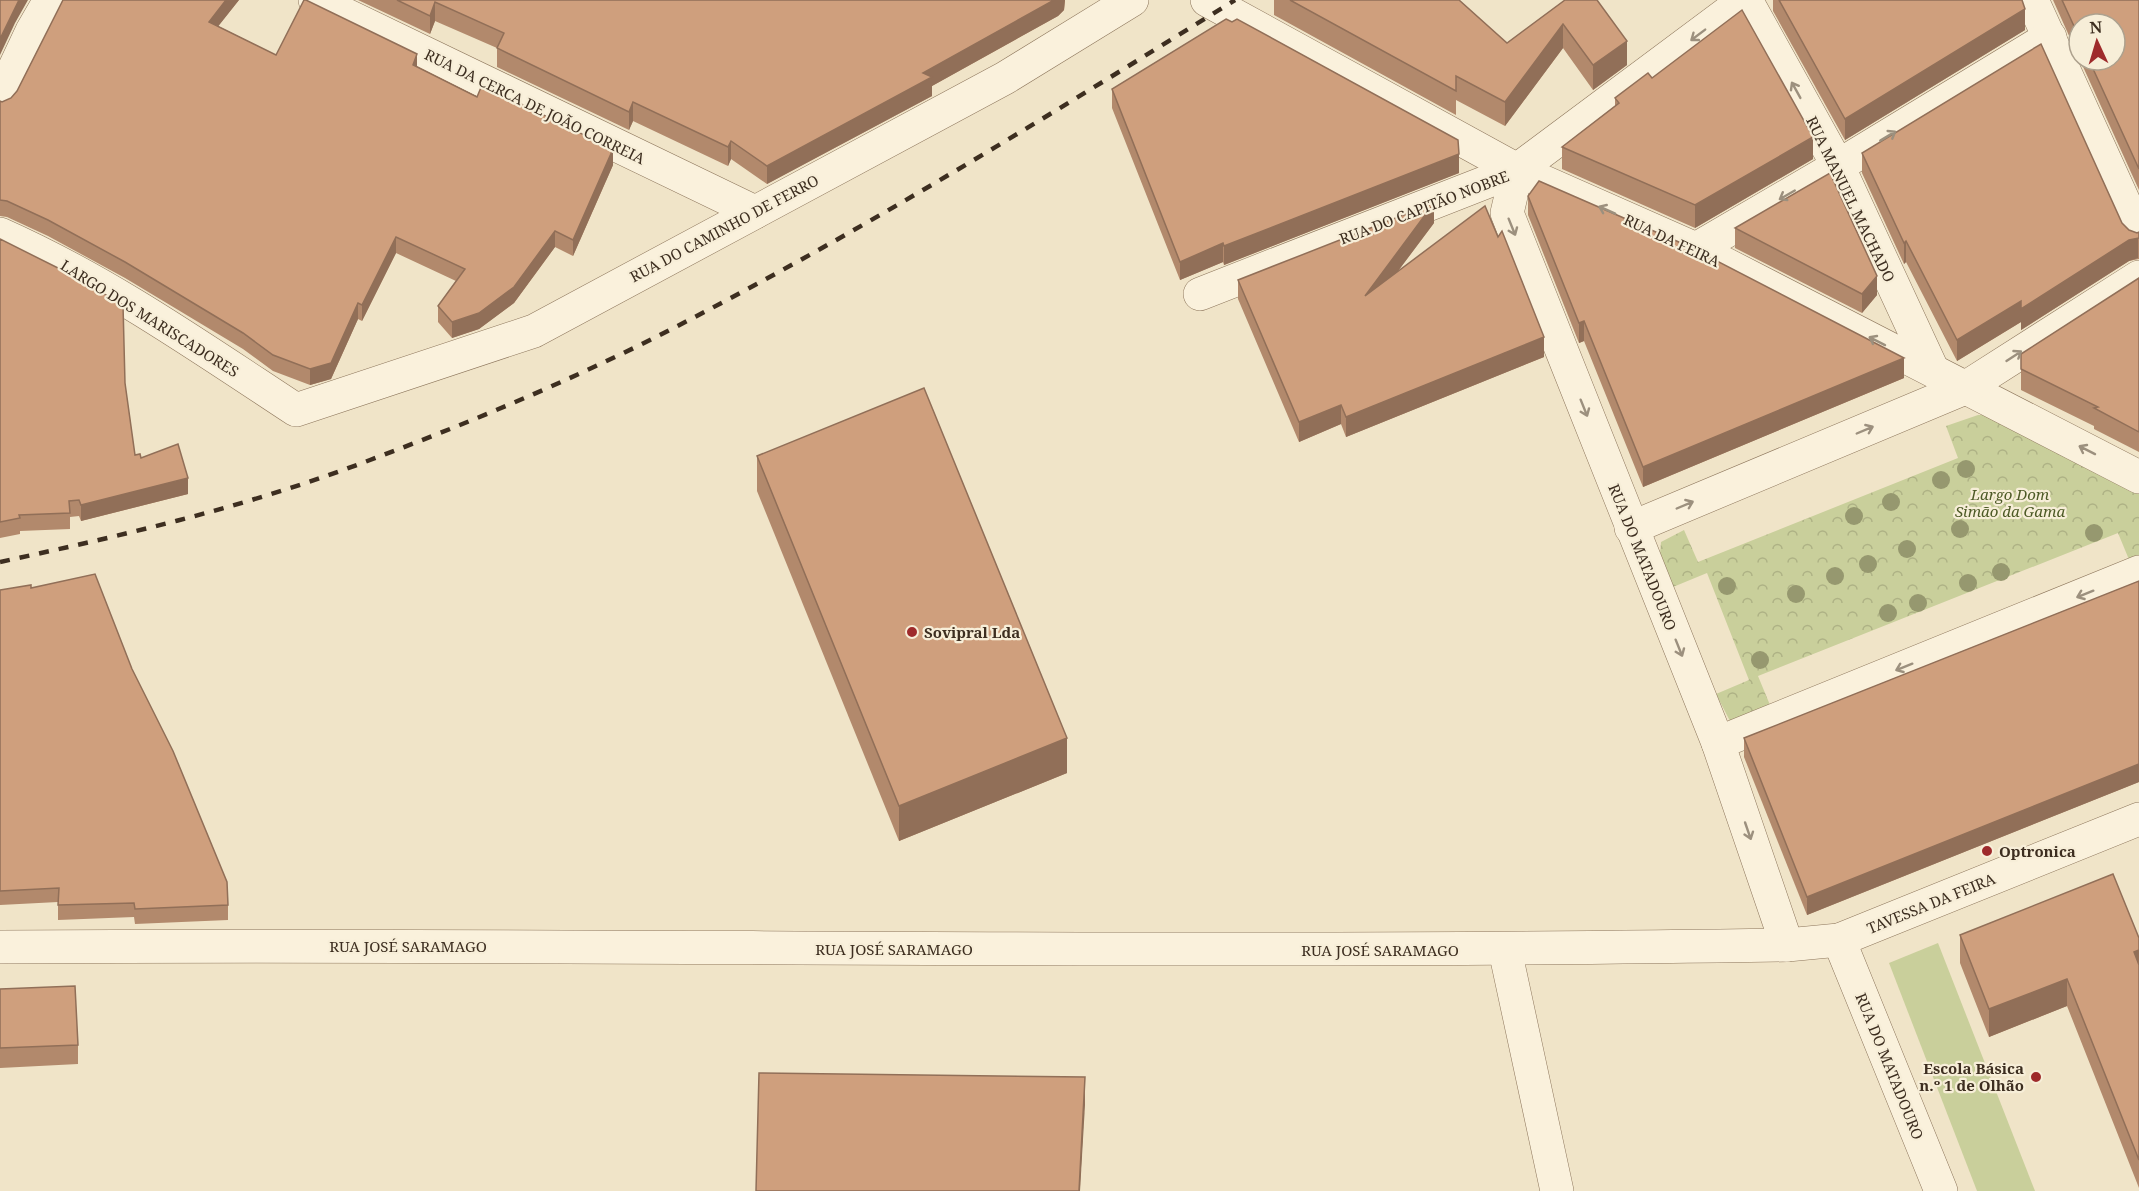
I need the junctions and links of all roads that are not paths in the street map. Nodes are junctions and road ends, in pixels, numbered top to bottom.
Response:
1 (50, 0) edge
2 (315, 0) edge
3 (1132, 0) edge
4 (1208, 0) edge
5 (1745, 0) edge
6 (2032, 0) edge
7 (2050, 37) junction
8 (0, 99) edge
9 (1838, 166) junction
10 (1517, 171) junction
11 (755, 212) junction
12 (0, 234) edge
13 (2139, 235) edge
14 (1696, 249) junction
15 (2139, 277) edge
16 (1200, 294) dead end
17 (1932, 369) junction
18 (1965, 388) junction
19 (296, 410) joint
20 (2139, 477) edge
21 (1631, 528) junction
22 (2139, 572) edge
23 (1718, 743) junction
24 (2139, 819) edge
25 (1839, 940) junction
26 (1787, 945) junction
27 (0, 947) edge
28 (1505, 950) junction
29 (1557, 1191) edge
30 (1941, 1191) edge

1 - 8 street
2 - 11 street, RUA DA CERCA DE JOÃO CORREIA
3 - 11 street, RUA DO CAMINHO DE FERRO
4 - 10 street, RUA DA FEIRA
9 -> 5 street, RUA MANUEL MACHADO
5 -> 10 street, RUA DO CAPITÃO NOBRE
6 - 7 street
9 -> 7 street
7 - 13 street
9 -> 14 street
9 - 17 street, RUA MANUEL MACHADO
14 -> 10 street, RUA DA FEIRA
10 - 16 street, RUA DO CAPITÃO NOBRE
10 -> 21 street, RUA DO MATADOURO
11 - 19 street, RUA DO CAMINHO DE FERRO
12 - 19 street, LARGO DOS MARISCADORES
17 -> 14 street, RUA DA FEIRA
18 -> 15 street
17 - 18 street, RUA DA FEIRA
20 -> 18 street, RUA DA FEIRA
21 -> 18 street
21 -> 23 street, RUA DO MATADOURO
22 -> 23 street
23 -> 26 street, RUA DO MATADOURO
24 - 25 street, TAVESSA DA FEIRA
25 - 26 street, TAVESSA DA FEIRA
25 - 30 street, RUA DO MATADOURO
26 - 28 street, RUA JOSÉ SARAMAGO
27 - 28 street, RUA JOSÉ SARAMAGO
28 - 29 street

